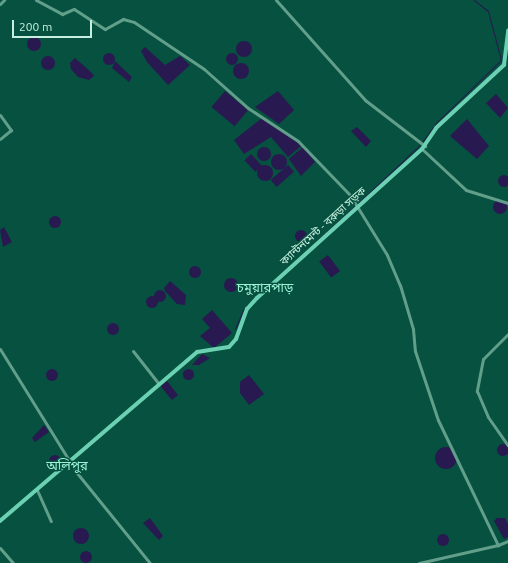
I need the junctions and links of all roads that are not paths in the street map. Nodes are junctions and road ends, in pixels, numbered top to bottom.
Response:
1 (4, 0) edge
2 (36, 0) edge
3 (276, 0) edge
4 (0, 4) edge
5 (508, 30) edge
6 (507, 63) edge
7 (0, 115) edge
8 (0, 139) edge
9 (424, 147) junction
10 (508, 203) edge
11 (356, 208) junction
12 (508, 334) edge
13 (0, 349) edge
14 (133, 351) dead end
15 (159, 384) junction
16 (508, 446) edge
17 (70, 462) junction
18 (37, 490) junction
19 (0, 521) edge
20 (51, 522) dead end
21 (508, 541) edge
22 (498, 545) junction
23 (0, 548) edge
24 (13, 563) edge
25 (150, 563) edge
26 (419, 563) edge

1 - 4 street
2 - 11 street
3 - 9 street
5 - 6 main road, ক্যান্টনমেন্ট - বরুড়া সড়ক
6 - 9 main road, ক্যান্টনমেন্ট - বরুড়া সড়ক
7 - 8 street
9 - 10 street
9 - 11 main road, ক্যান্টনমেন্ট - বরুড়া সড়ক
11 - 15 main road, ক্যান্টনমেন্ট - বরুড়া সড়ক
11 - 22 street
12 - 16 street
13 - 17 street
14 - 15 street
15 - 17 main road, ক্যান্টনমেন্ট - বরুড়া সড়ক
17 - 18 main road, ক্যান্টনমেন্ট - বরুড়া সড়ক
17 - 25 street
18 - 19 main road, ক্যান্টনমেন্ট - বরুড়া সড়ক
18 - 20 street
21 - 22 street
22 - 26 street
23 - 24 street

